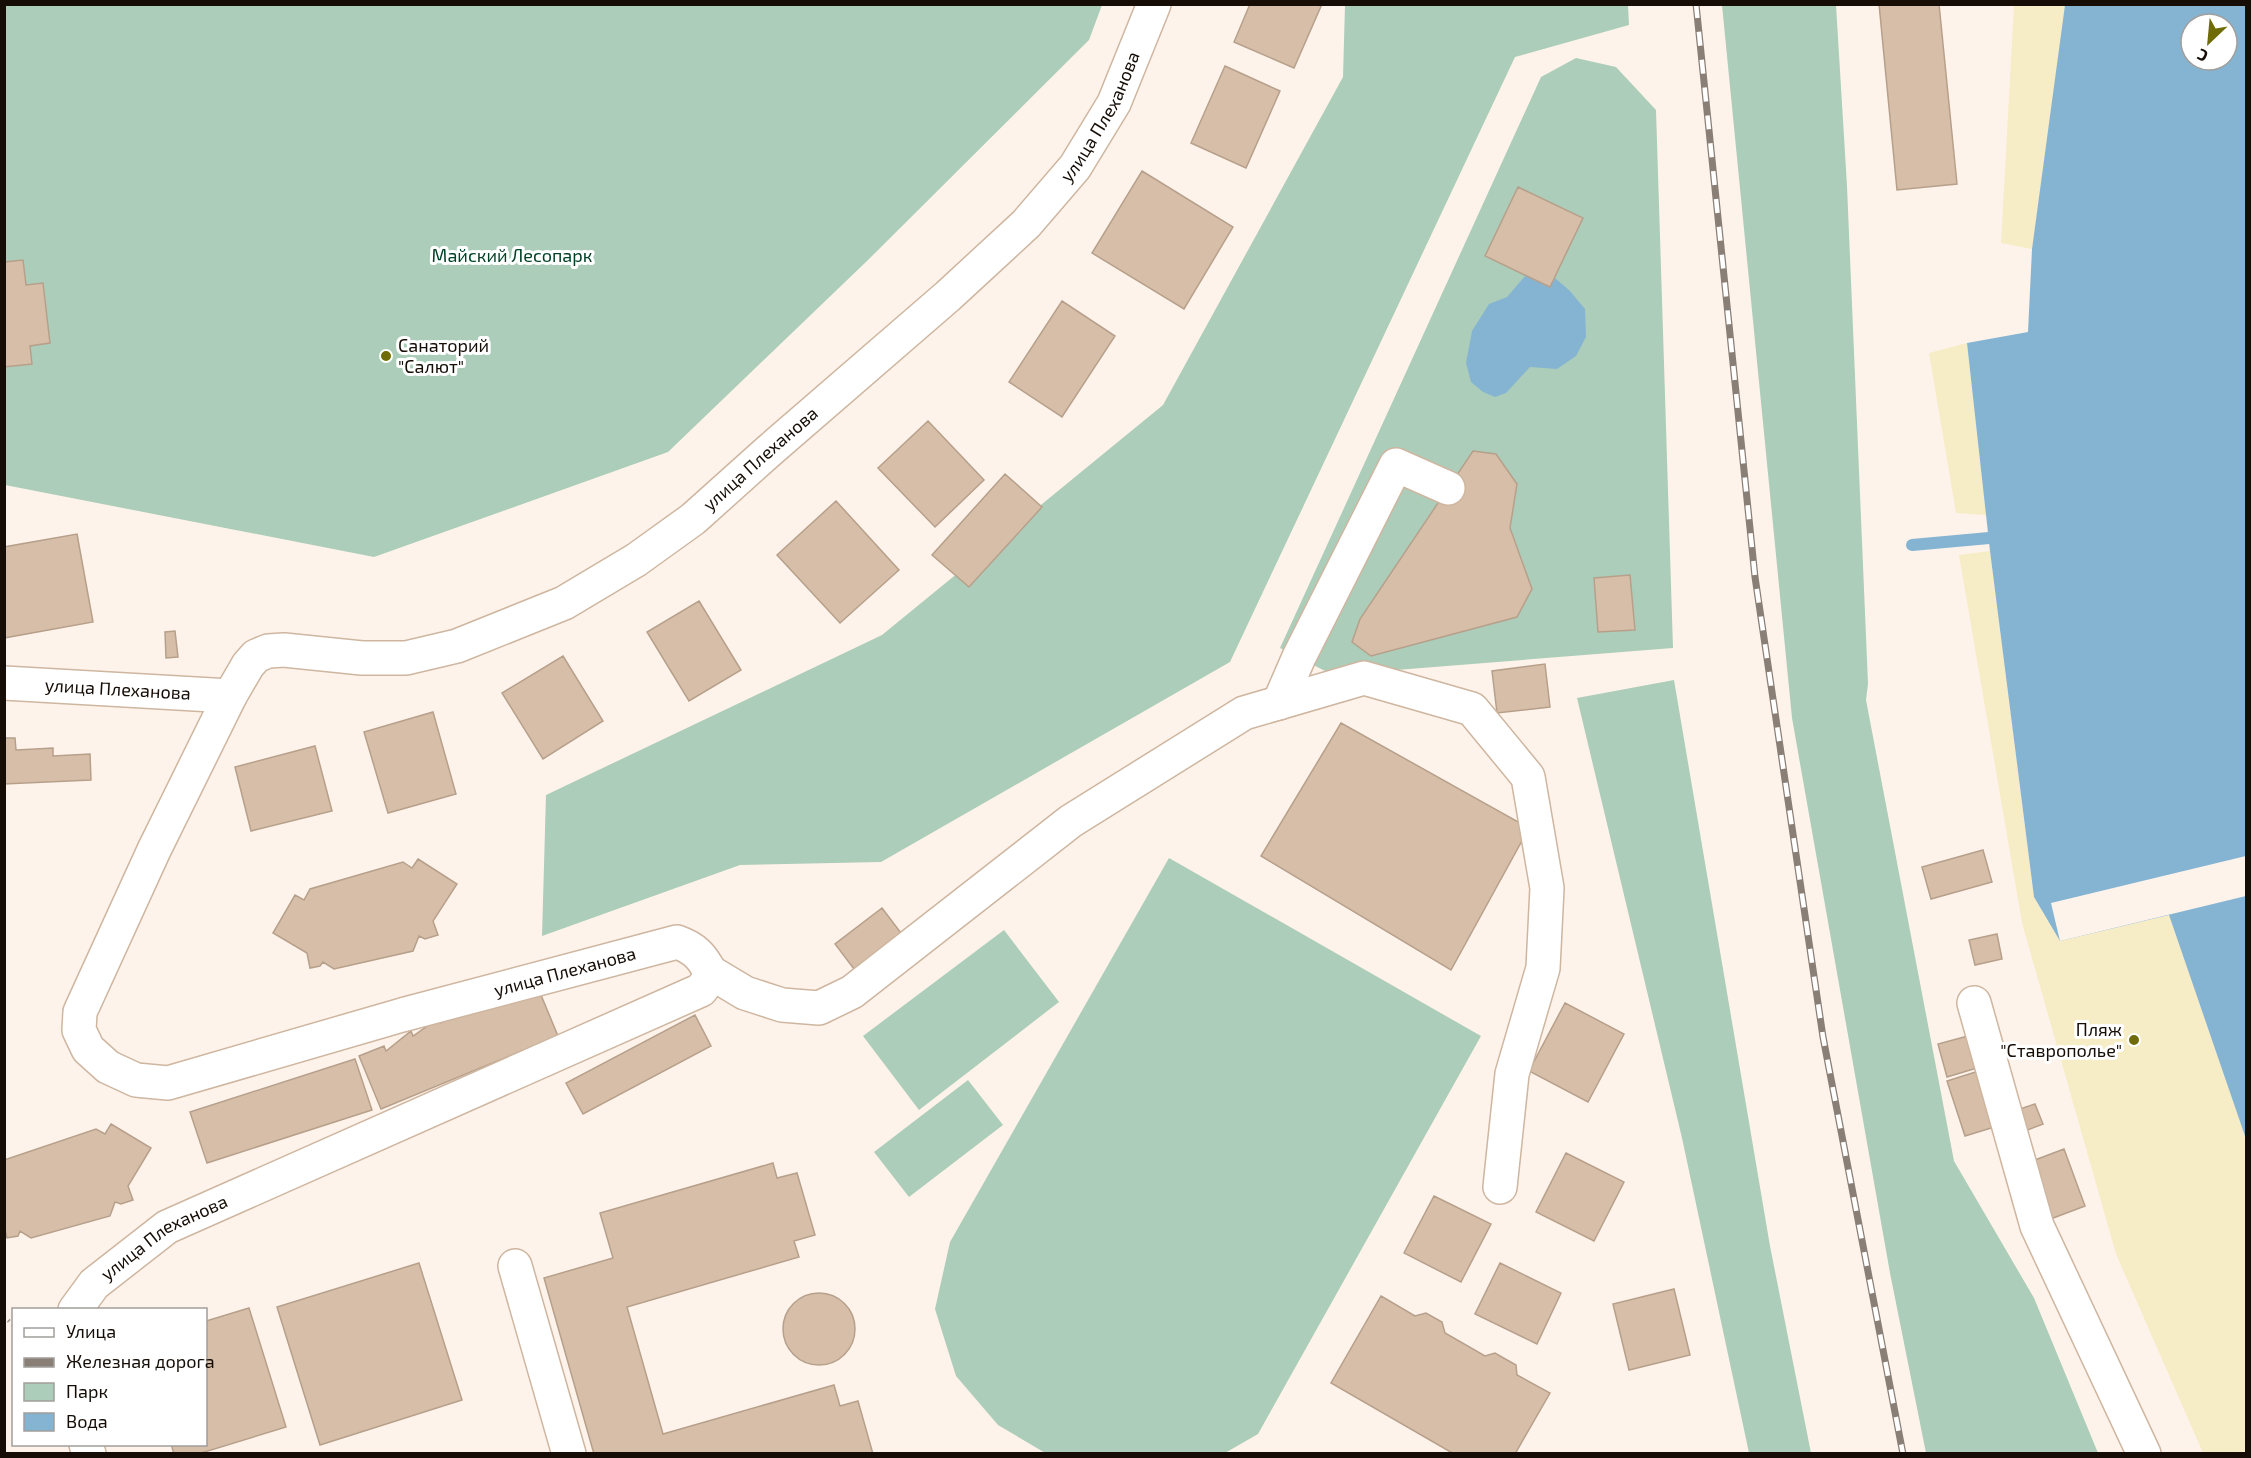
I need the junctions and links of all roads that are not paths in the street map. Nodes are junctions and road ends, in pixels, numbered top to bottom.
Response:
1 (1154, 4) edge
2 (1448, 488) dead end
3 (4, 683) edge
4 (230, 696) junction
5 (1279, 703) junction
6 (710, 972) junction
7 (1974, 1003) dead end
8 (1500, 1187) dead end
9 (515, 1266) dead end
10 (76, 1308) edge
11 (569, 1454) edge
12 (2144, 1454) edge

1 - 4 street, улица Плеханова
2 - 5 street
3 - 4 street, улица Плеханова
4 - 6 street, улица Плеханова
5 - 6 street
5 - 8 street
6 - 10 street, улица Плеханова
7 - 12 street
9 - 11 street

